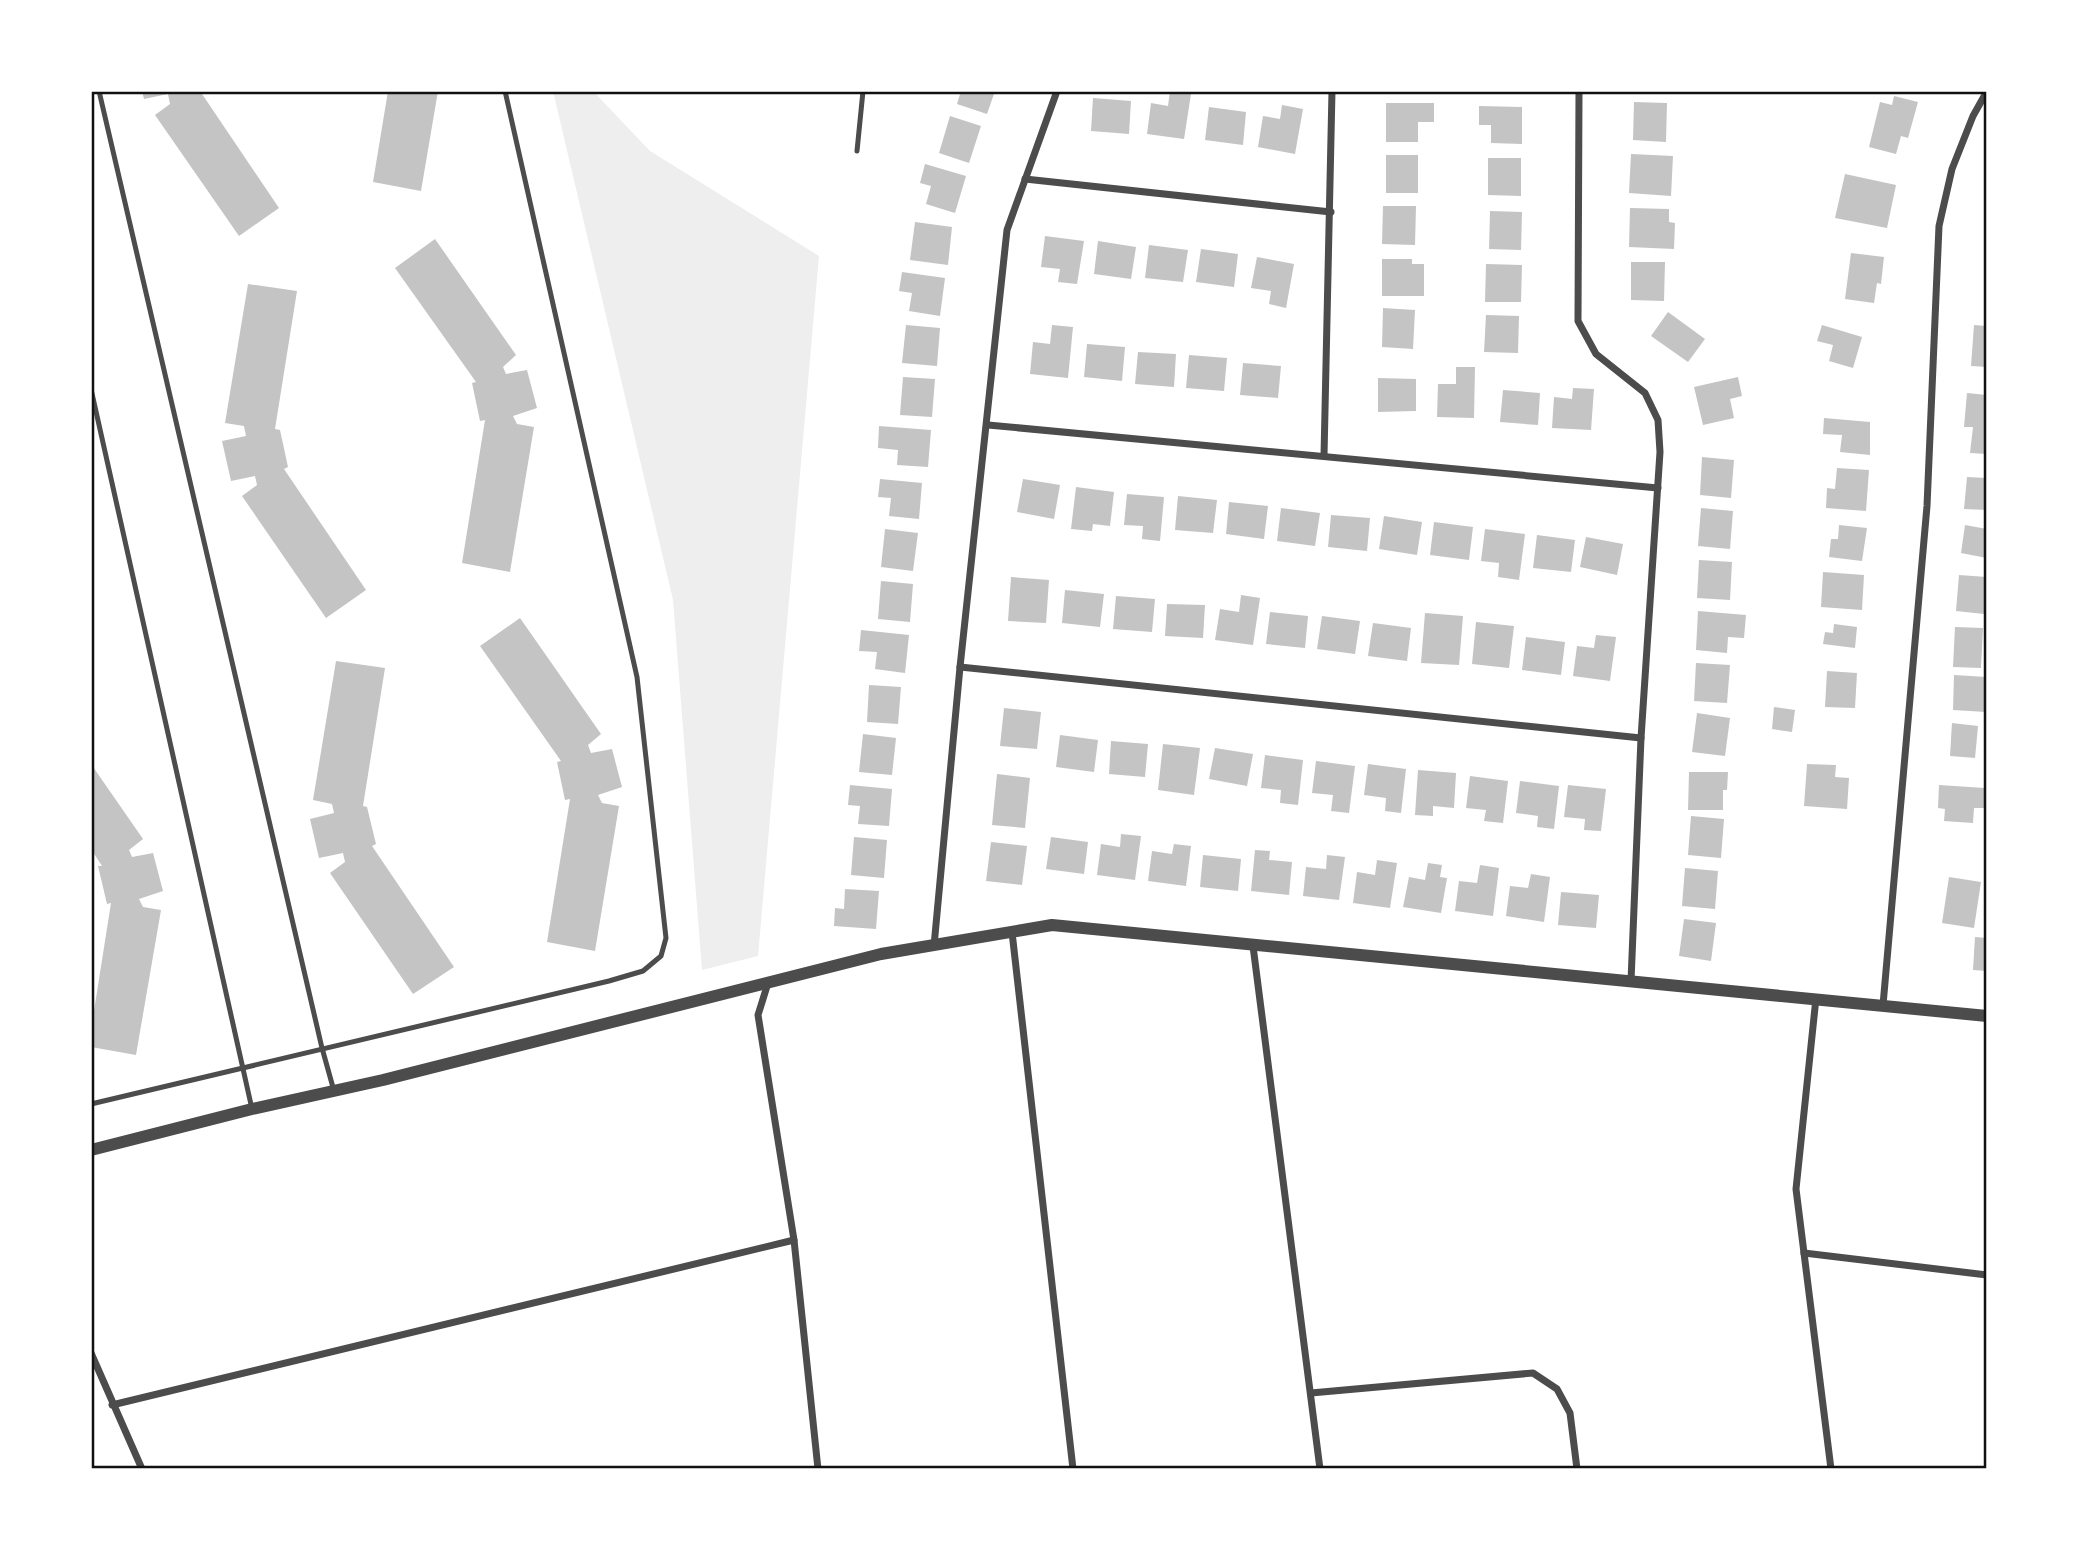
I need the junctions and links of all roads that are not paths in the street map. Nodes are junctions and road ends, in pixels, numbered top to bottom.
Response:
1 (99, 91) edge
2 (505, 91) edge
3 (863, 91) edge
4 (1057, 91) edge
5 (1332, 91) edge
6 (1580, 91) edge
7 (1987, 91) edge
8 (857, 151) dead end
9 (1025, 179) junction
10 (1331, 212) junction
11 (91, 389) edge
12 (988, 425) junction
13 (1324, 456) junction
14 (1658, 488) junction
15 (960, 667) junction
16 (1641, 738) junction
17 (1012, 932) junction
18 (934, 946) junction
19 (1253, 946) junction
20 (1631, 981) junction
21 (768, 983) junction
22 (1816, 999) junction
23 (1883, 1005) junction
24 (1987, 1016) edge
25 (322, 1048) junction
26 (243, 1068) junction
27 (334, 1091) junction
28 (91, 1104) edge
29 (252, 1109) junction
30 (91, 1150) edge
31 (794, 1240) junction
32 (1804, 1253) junction
33 (1987, 1275) edge
34 (91, 1353) edge
35 (1311, 1393) junction
36 (112, 1405) junction
37 (142, 1469) edge
38 (818, 1469) edge
39 (1073, 1469) edge
40 (1320, 1469) edge
41 (1577, 1469) edge
42 (1831, 1469) edge

1 - 25 lane
2 - 25 lane
3 - 8 lane
4 - 9 street
5 - 10 street
6 - 14 street
7 - 23 street
9 - 10 street
9 - 12 street
10 - 13 street
11 - 26 lane
12 - 13 street
12 - 15 street
13 - 14 street
14 - 16 street
15 - 16 street
15 - 18 street
16 - 20 street
17 - 18 street
17 - 19 street
17 - 39 street
18 - 21 street
19 - 20 street
19 - 35 street
20 - 22 street
21 - 27 street
21 - 31 street
22 - 23 street
22 - 32 street
23 - 24 street
25 - 26 lane
25 - 27 lane
26 - 28 lane
26 - 29 lane
27 - 29 street
29 - 30 street
31 - 36 street
31 - 38 street
32 - 33 street
32 - 42 street
34 - 36 street
35 - 40 street
35 - 41 street
36 - 37 street

